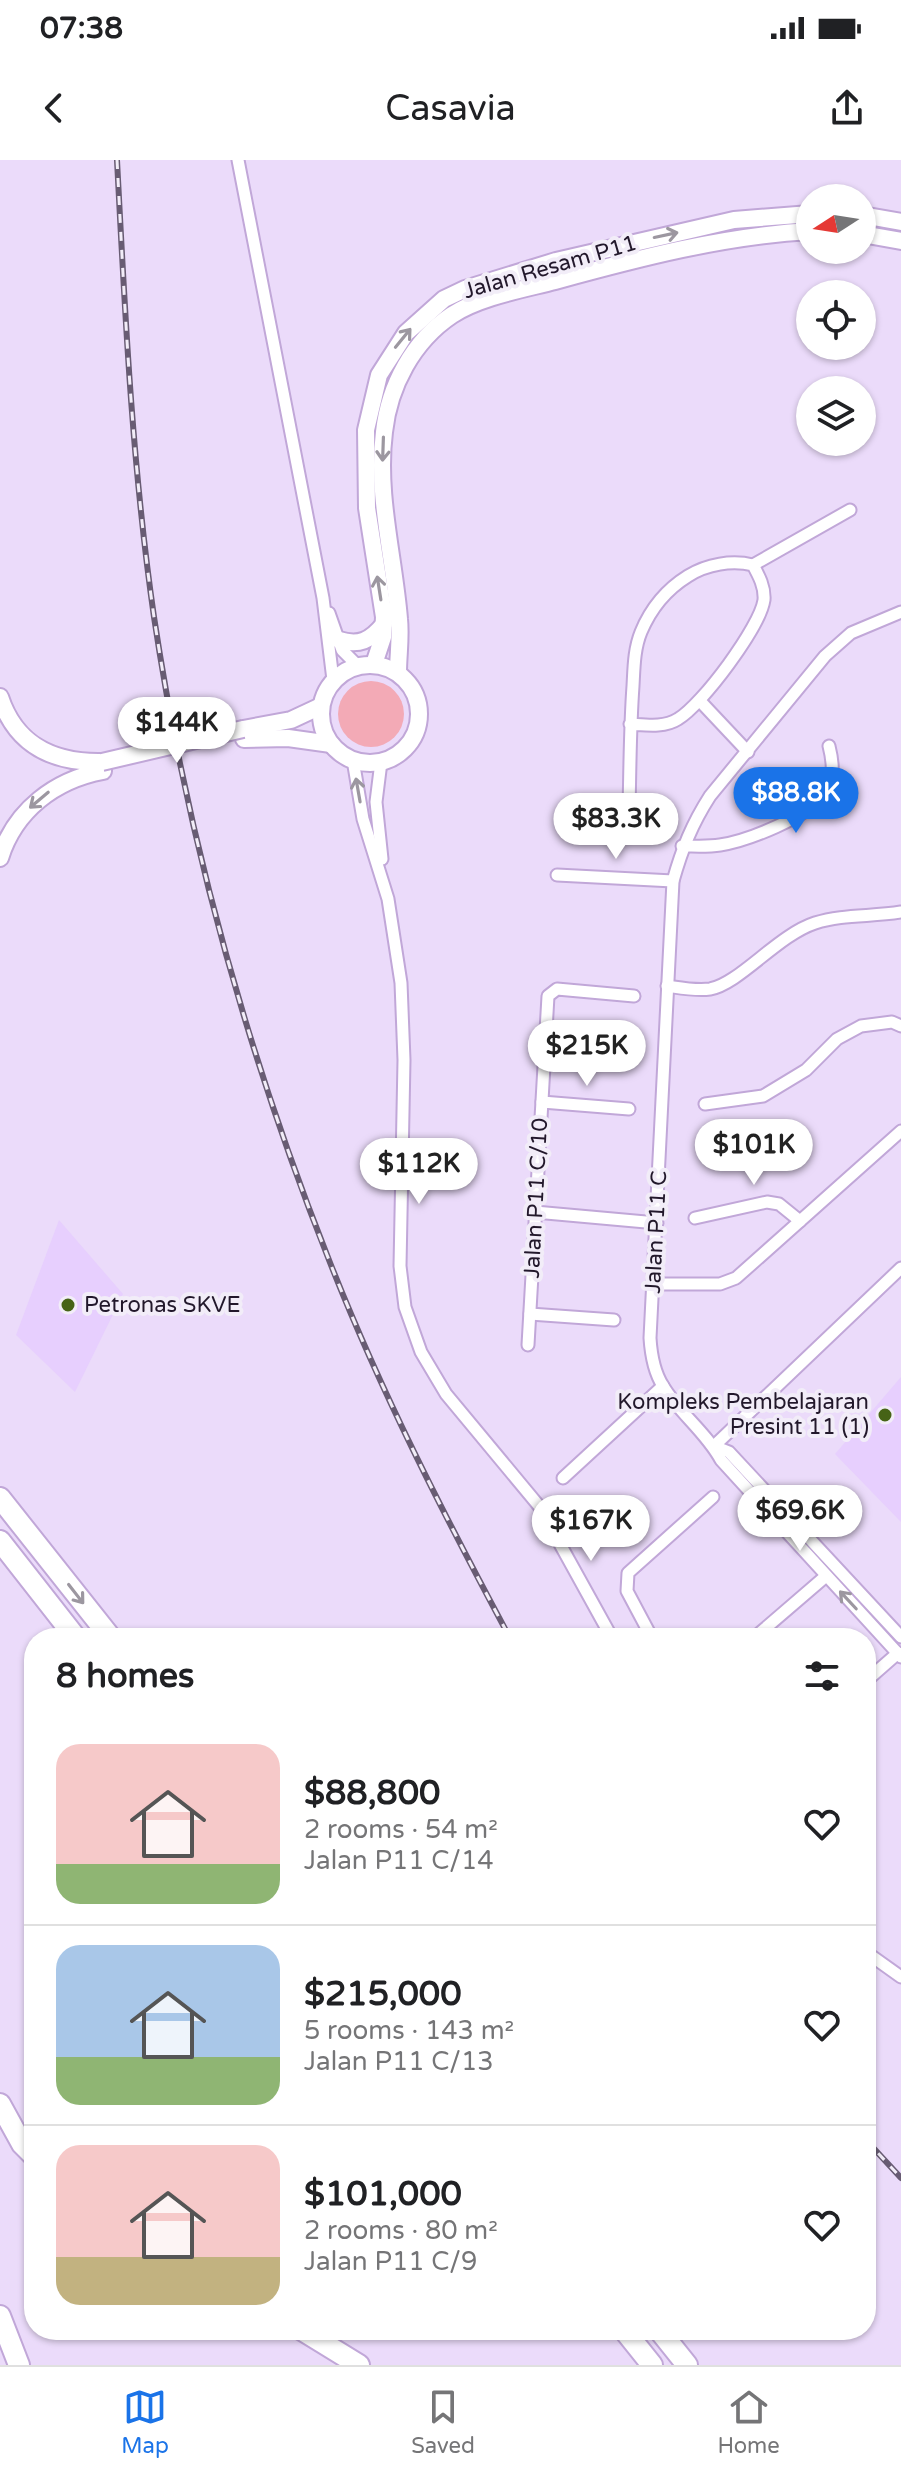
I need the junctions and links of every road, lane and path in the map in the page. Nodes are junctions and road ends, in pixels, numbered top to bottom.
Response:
1 (238, 160) edge
2 (796, 215) edge
3 (876, 218) edge
4 (901, 222) edge
5 (796, 232) edge
6 (876, 237) edge
7 (901, 241) edge
8 (850, 510) dead end
9 (753, 565) junction
10 (323, 598) junction
11 (901, 612) edge
12 (384, 624) junction
13 (339, 640) junction
14 (365, 664) junction
15 (398, 673) junction
16 (333, 680) junction
17 (0, 697) edge
18 (700, 701) junction
19 (321, 706) junction
20 (630, 724) junction
21 (244, 734) junction
22 (331, 744) junction
23 (829, 746) dead end
24 (748, 752) junction
25 (353, 760) junction
26 (381, 762) junction
27 (103, 766) junction
28 (629, 809) dead end
29 (682, 846) junction
30 (0, 858) edge
31 (557, 875) dead end
32 (384, 880) junction
33 (673, 881) junction
34 (901, 912) edge
35 (667, 986) junction
36 (634, 996) dead end
37 (901, 1026) edge
38 (542, 1102) junction
39 (705, 1104) dead end
40 (629, 1109) dead end
41 (901, 1131) edge
42 (535, 1212) junction
43 (695, 1218) dead end
44 (800, 1221) junction
45 (657, 1223) junction
46 (901, 1268) edge
47 (653, 1284) junction
48 (530, 1314) junction
49 (614, 1320) dead end
50 (528, 1345) dead end
51 (663, 1386) junction
52 (714, 1446) junction
53 (563, 1478) dead end
54 (713, 1497) dead end
55 (0, 1498) edge
56 (0, 1541) edge
57 (826, 1576) junction
58 (68, 1628) edge
59 (103, 1628) edge
60 (606, 1628) edge
61 (647, 1628) edge
62 (766, 1628) edge
63 (874, 1628) edge
64 (876, 1630) edge
65 (901, 1637) edge
66 (899, 1655) edge
67 (876, 1673) edge
68 (876, 1959) edge
69 (901, 1977) edge
70 (0, 2104) edge
71 (24, 2146) edge
72 (0, 2316) edge
73 (318, 2340) edge
74 (632, 2340) edge
75 (667, 2340) edge
76 (19, 2365) edge
77 (359, 2365) edge
78 (652, 2365) edge
79 (687, 2365) edge

1 - 10 street
12 -> 2 main road, Jalan Resam P11
3 - 4 main road
5 -> 15 main road, Jalan Resam P11
6 - 7 main road
8 - 9 street
9 - 18 street
9 - 20 street
10 - 13 street
10 - 16 street
11 - 24 street, Jalan P11 C
12 - 13 main road
12 - 14 main road, Jalan Resam P11
13 - 14 street
14 - 15 main road
14 - 16 main road
15 - 26 main road
16 - 19 main road
17 - 27 main road
18 - 20 street
18 - 24 street
19 - 21 main road
19 - 22 main road
20 - 28 street
21 - 22 main road
21 - 27 main road
22 - 25 main road
23 - 29 street
24 - 29 street, Jalan P11 C
25 - 26 main road
32 -> 25 street
26 - 32 street
27 -> 30 main road
29 - 33 street, Jalan P11 C
31 - 33 street
32 - 60 street
33 - 35 street, Jalan P11 C
34 - 35 street
35 - 45 street, Jalan P11 C
36 - 38 street, Jalan P11 C/10
37 - 39 street
38 - 40 street
38 - 42 street, Jalan P11 C/10
41 - 44 street
42 - 45 street
42 - 48 street, Jalan P11 C/10
43 - 44 street
44 - 47 street
45 - 47 street, Jalan P11 C
46 - 52 street
47 - 51 street, Jalan P11 C
48 - 49 street
48 - 50 street, Jalan P11 C/10
51 - 52 street, Jalan P11 C
51 - 53 street
52 - 57 street, Jalan P11 C
52 - 65 street, Jalan P11 C
54 - 61 street
55 -> 59 highway
56 - 58 highway
57 - 62 street
63 -> 57 street, Jalan P11 C
66 -> 64 street, Jalan P11 C
66 - 67 street
68 - 69 street
70 - 71 highway
72 - 76 highway
73 - 77 highway
74 - 78 highway
75 - 79 highway

